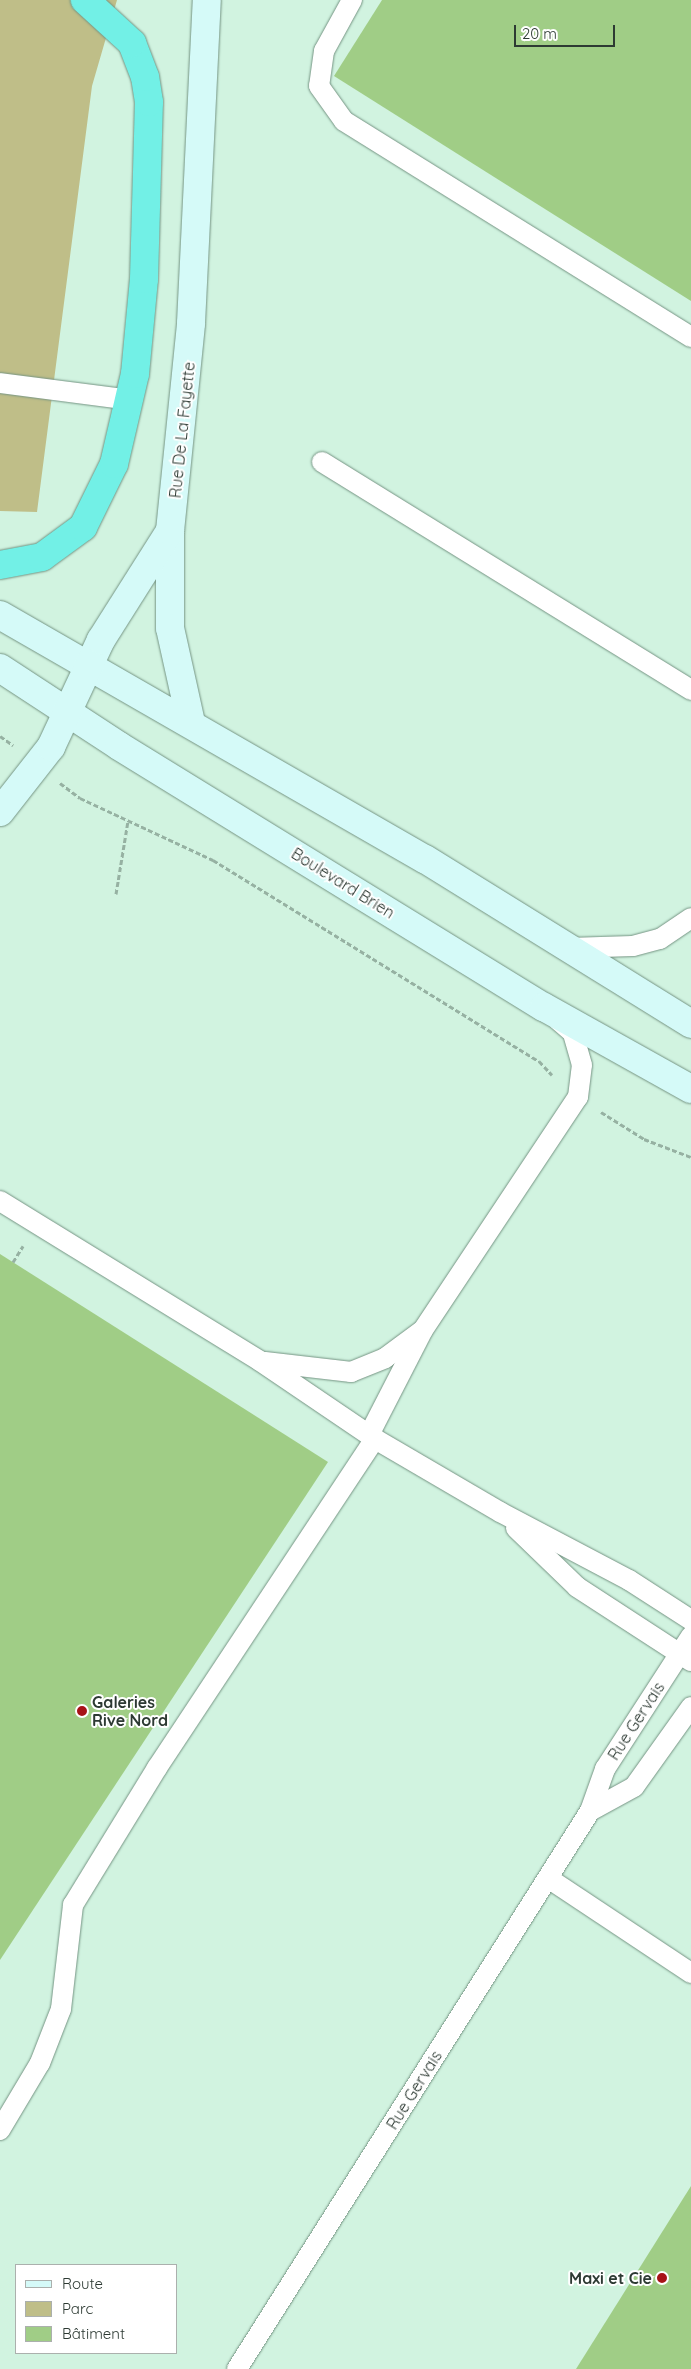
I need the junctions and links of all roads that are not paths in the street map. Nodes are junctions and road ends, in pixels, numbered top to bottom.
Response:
1 (85, 0) edge
2 (207, 0) edge
3 (352, 0) edge
4 (691, 337) edge
5 (0, 383) edge
6 (131, 400) junction
7 (322, 462) dead end
8 (170, 531) junction
9 (0, 565) edge
10 (0, 615) edge
11 (89, 665) junction
12 (0, 668) edge
13 (691, 690) edge
14 (70, 713) junction
15 (192, 723) junction
16 (0, 812) edge
17 (691, 918) edge
18 (569, 948) junction
19 (544, 1007) junction
20 (691, 1024) edge
21 (691, 1089) edge
22 (0, 1201) edge
23 (423, 1330) junction
24 (260, 1361) junction
25 (372, 1437) junction
26 (500, 1512) junction
27 (691, 1620) edge
28 (691, 1636) edge
29 (686, 1657) edge
30 (691, 1707) edge
31 (590, 1811) junction
32 (548, 1878) junction
33 (691, 1973) edge
34 (0, 2130) edge
35 (237, 2369) edge

1 - 6 highway
2 - 8 main road, Rue De La Fayette
3 - 4 lane
5 - 6 lane
6 - 9 highway
7 - 13 lane
8 - 11 main road, Rue De La Fayette
8 - 15 main road
10 - 11 main road
11 - 14 main road, Rue De La Fayette
11 - 15 main road
12 - 14 main road, Boulevard Brien
14 - 16 main road, Rue De La Fayette
14 - 19 main road, Boulevard Brien
15 - 18 main road
17 - 18 lane
18 - 20 main road
19 - 21 main road, Boulevard Brien
19 - 23 lane
22 - 24 lane
23 - 24 lane
23 - 25 lane
24 - 25 lane
25 - 26 lane
25 - 34 lane
26 - 27 lane
26 - 29 lane
28 - 29 lane, Rue Gervais
29 - 31 lane, Rue Gervais
30 - 31 lane, Rue Gervais
31 - 32 lane, Rue Gervais
32 - 33 lane
32 - 35 lane, Rue Gervais

